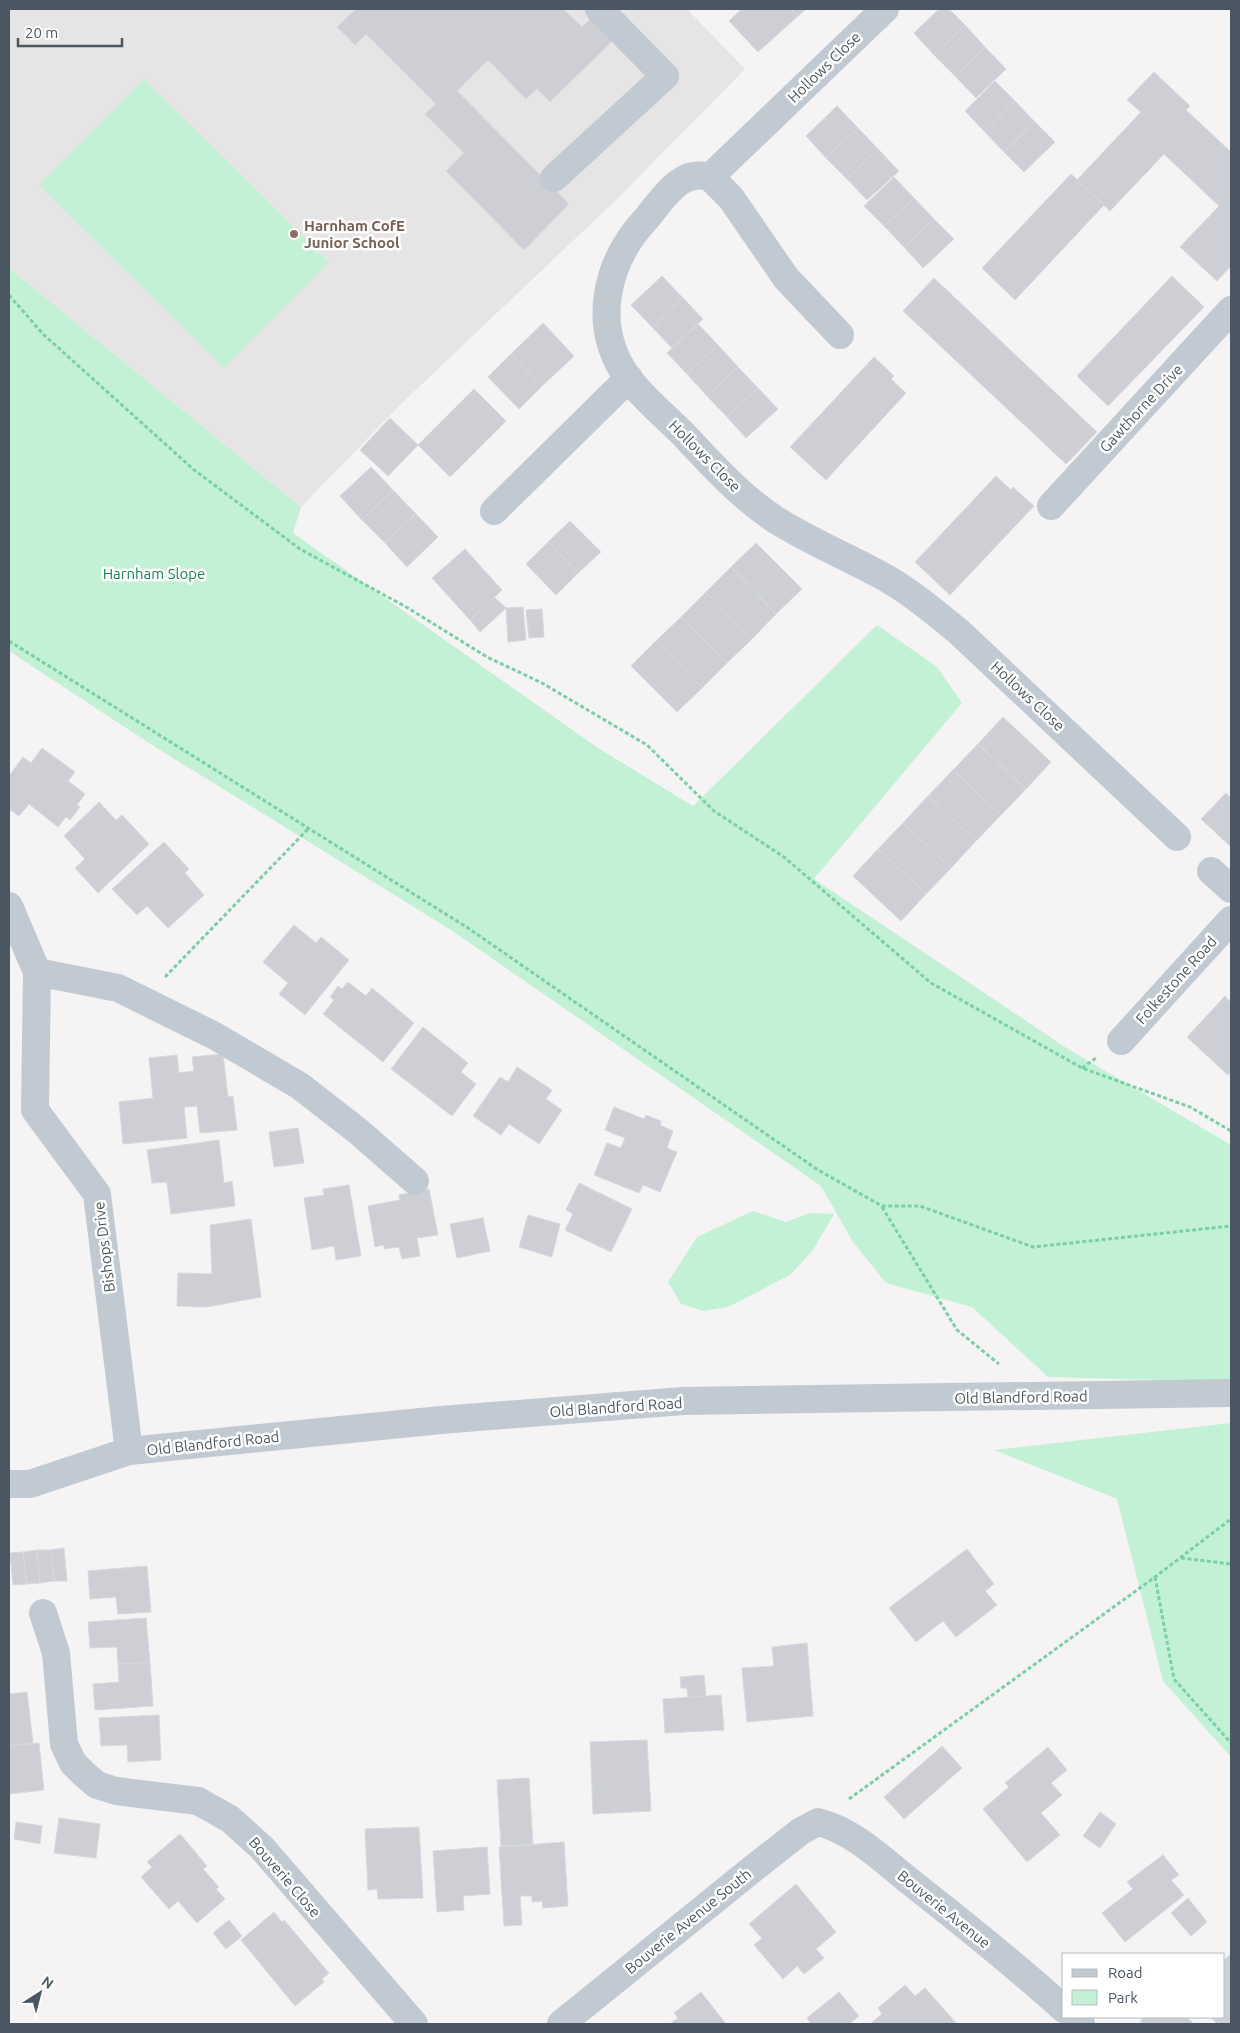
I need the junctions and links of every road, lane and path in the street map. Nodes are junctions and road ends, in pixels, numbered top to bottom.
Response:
1 (599, 9) edge
2 (885, 9) edge
3 (710, 177) junction
4 (554, 178) dead end
5 (9, 295) edge
6 (1231, 310) edge
7 (840, 335) dead end
8 (629, 378) junction
9 (1051, 506) dead end
10 (494, 512) dead end
11 (9, 641) edge
12 (309, 828) junction
13 (1177, 836) dead end
14 (1212, 871) dead end
15 (1231, 889) edge
16 (9, 906) edge
17 (1231, 920) edge
18 (38, 972) junction
19 (143, 1001) junction
20 (1121, 1041) dead end
21 (1231, 1131) edge
22 (415, 1180) dead end
23 (882, 1206) junction
24 (1231, 1226) edge
25 (1002, 1366) dead end
26 (1231, 1393) edge
27 (129, 1451) junction
28 (9, 1484) edge
29 (1231, 1519) edge
30 (1181, 1558) junction
31 (1231, 1564) edge
32 (1155, 1577) junction
33 (43, 1613) dead end
34 (1231, 1743) edge
35 (818, 1822) junction
36 (1062, 2007) edge
37 (414, 2024) edge
38 (561, 2024) edge

1 - 4 street
2 - 3 street, Hollows Close
3 - 7 street
3 - 8 street, Hollows Close
5 - 21 path
6 - 9 street, Gawthorne Drive
8 - 10 street
8 - 13 street, Hollows Close
11 - 12 path
12 - 19 path
12 - 23 path
14 - 15 street
16 - 18 street, Bishops Drive
17 - 20 street, Folkestone Road
18 - 19 street
18 - 27 street, Bishops Drive
19 - 22 street
23 - 24 path
23 - 25 path
26 - 27 street, Old Blandford Road
27 - 28 street, Old Blandford Road
29 - 30 path
30 - 31 path
30 - 32 path
32 - 34 path
32 - 35 path
33 - 37 street, Bouverie Close
35 - 36 street, Bouverie Avenue
35 - 38 street, Bouverie Avenue South

